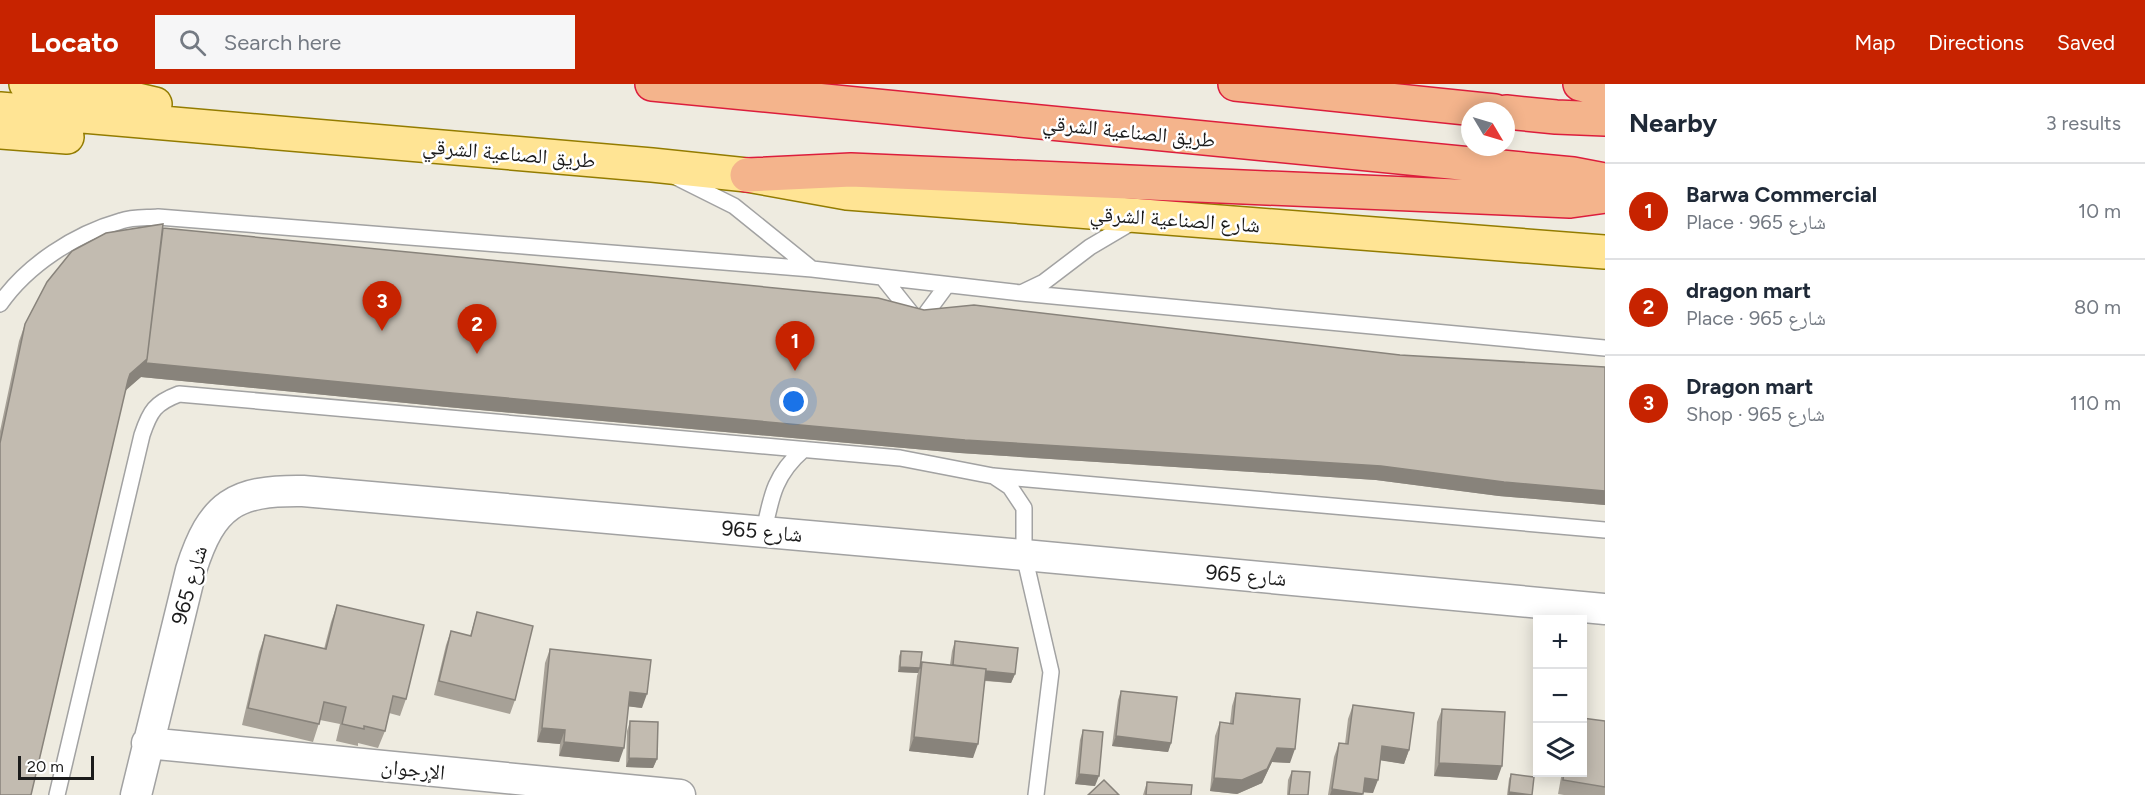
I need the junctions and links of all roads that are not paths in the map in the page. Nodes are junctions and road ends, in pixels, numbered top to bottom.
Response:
1 (26, 84) edge
2 (652, 84) edge
3 (1235, 84) edge
4 (1580, 84) edge
5 (1605, 90) edge
6 (1461, 107) edge
7 (0, 109) edge
8 (1515, 113) edge
9 (1605, 119) edge
10 (0, 132) edge
11 (271, 132) junction
12 (652, 165) junction
13 (747, 175) junction
14 (1605, 180) edge
15 (1605, 196) edge
16 (1142, 216) junction
17 (1605, 252) edge
18 (812, 269) junction
19 (884, 279) junction
20 (947, 285) junction
21 (1021, 293) junction
22 (0, 304) edge
23 (1605, 348) edge
24 (803, 450) junction
25 (993, 476) junction
26 (1605, 530) edge
27 (764, 531) junction
28 (1024, 555) junction
29 (1605, 609) edge
30 (147, 743) junction
31 (57, 795) edge
32 (136, 795) edge
33 (680, 795) edge
34 (1036, 795) edge

1 - 11 main road
2 - 14 highway, طريق الصناعية الشرقي
3 - 6 highway
4 - 5 highway
7 - 11 main road
8 - 9 highway
10 - 11 main road
11 - 12 main road, طريق الصناعية الشرقي
12 - 13 main road, طريق الصناعية الشرقي
12 - 18 lane
13 - 15 highway
13 - 16 main road, شارع الصناعية الشرقي
16 - 17 main road, شارع الصناعية الشرقي
16 - 21 lane
18 - 19 lane
18 - 22 lane
19 - 20 lane
19 - 20 lane
20 - 21 lane
21 - 23 lane
24 - 25 lane
24 - 27 lane
24 - 31 lane
25 - 26 lane
25 - 28 lane
27 - 28 street, شارع 965
27 - 30 street, شارع 965
28 - 29 street, شارع 965
28 - 34 lane
30 - 32 street, شارع 965
30 - 33 street, الإرجوان

